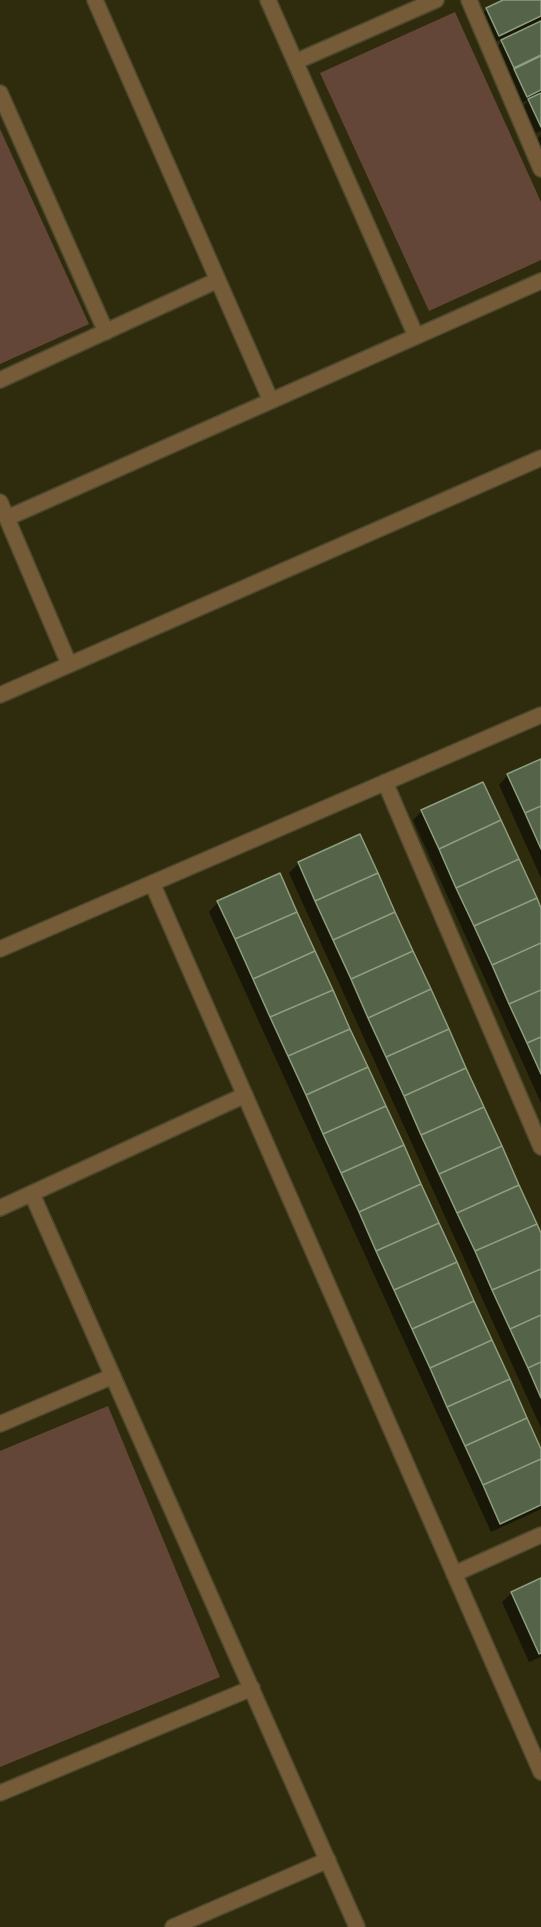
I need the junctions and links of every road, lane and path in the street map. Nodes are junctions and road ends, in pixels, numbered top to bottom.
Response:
1 (95, 0) edge
2 (268, 0) edge
3 (436, 0) edge
4 (469, 0) edge
5 (295, 62) junction
6 (0, 93) edge
7 (541, 169) edge
8 (218, 280) junction
9 (541, 281) edge
10 (106, 332) junction
11 (416, 336) junction
12 (0, 380) edge
13 (271, 400) junction
14 (541, 458) edge
15 (0, 502) edge
16 (7, 518) junction
17 (69, 664) junction
18 (0, 695) edge
19 (541, 715) edge
20 (385, 782) junction
21 (152, 883) junction
22 (0, 949) edge
23 (245, 1095) junction
24 (541, 1147) edge
25 (32, 1194) junction
26 (0, 1208) edge
27 (113, 1376) junction
28 (0, 1424) edge
29 (541, 1535) edge
30 (454, 1574) junction
31 (252, 1688) junction
32 (541, 1772) edge
33 (0, 1793) edge
34 (328, 1860) junction
35 (173, 1927) edge
36 (357, 1927) edge

1 - 8 street
2 - 5 street
3 - 5 street
4 - 7 street
5 - 11 street
6 - 10 street
8 - 10 street
8 - 13 street
9 - 11 street
10 - 12 street
11 - 13 street
13 - 16 street
14 - 17 street
15 - 16 street
16 - 17 street
17 - 18 street
19 - 20 street
20 - 21 street
20 - 24 street
21 - 22 street
21 - 23 street
23 - 25 street
23 - 30 street
25 - 26 street
25 - 27 street
27 - 28 street
27 - 31 street
29 - 30 street
30 - 32 street
31 - 33 street
31 - 34 street
34 - 35 street
34 - 36 street

